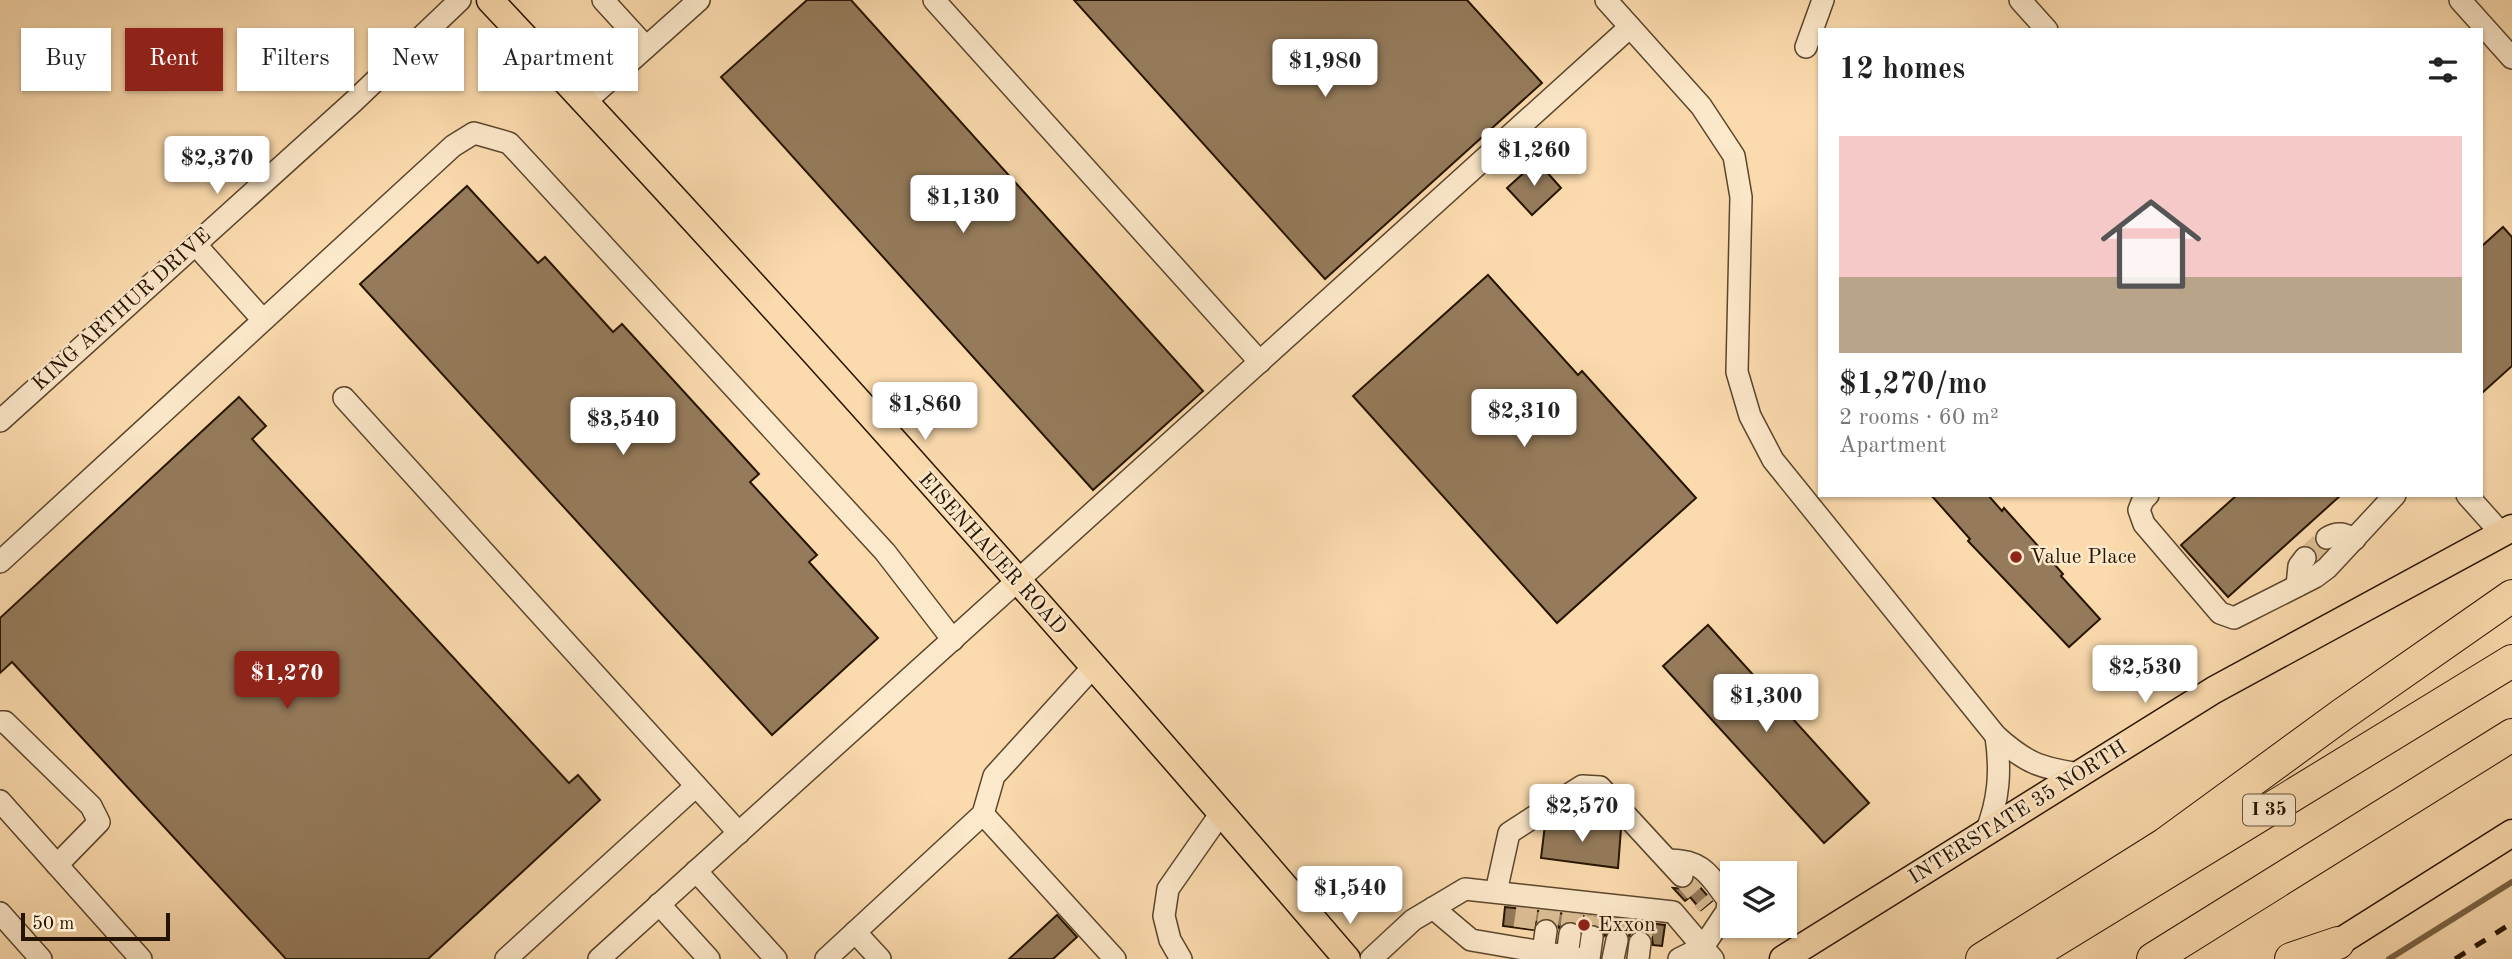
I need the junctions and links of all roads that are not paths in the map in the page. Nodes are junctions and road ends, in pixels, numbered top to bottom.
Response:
1 (460, 0) edge
2 (490, 0) edge
3 (603, 0) edge
4 (699, 0) edge
5 (934, 0) edge
6 (1606, 0) edge
7 (1824, 0) edge
8 (2021, 0) edge
9 (2460, 0) edge
10 (1630, 27) junction
11 (2045, 28) edge
12 (646, 47) junction
13 (1806, 47) dead end
14 (2512, 58) edge
15 (585, 102) junction
16 (195, 244) junction
17 (263, 320) junction
18 (1260, 362) junction
19 (344, 398) dead end
20 (0, 421) edge
21 (2146, 497) edge
22 (2393, 497) edge
23 (2469, 497) edge
24 (2506, 531) edge
25 (2327, 538) tunnel mouth
26 (2355, 539) junction
27 (2305, 558) tunnel mouth
28 (0, 562) edge
29 (1017, 582) junction
30 (2297, 586) junction
31 (2512, 596) edge
32 (953, 640) junction
33 (2512, 661) edge
34 (1093, 667) junction
35 (0, 723) edge
36 (2512, 735) edge
37 (1996, 736) junction
38 (2080, 774) junction
39 (696, 786) junction
40 (0, 801) edge
41 (982, 814) junction
42 (1221, 814) junction
43 (739, 832) junction
44 (1986, 832) junction
45 (2512, 833) edge
46 (57, 865) junction
47 (696, 871) junction
48 (1496, 892) junction
49 (659, 904) junction
50 (1433, 908) junction
51 (0, 913) edge
52 (1595, 919) junction
53 (1537, 921) junction
54 (1618, 931) edge
55 (855, 932) junction
56 (1642, 933) edge
57 (1570, 934) tunnel mouth
58 (2325, 951) edge
59 (1708, 953) edge
60 (1575, 958) edge
61 (41, 959) edge
62 (141, 959) edge
63 (506, 959) edge
64 (599, 959) edge
65 (709, 959) edge
66 (776, 959) edge
67 (826, 959) edge
68 (880, 959) edge
69 (1115, 959) edge
70 (1181, 959) edge
71 (1347, 959) edge
72 (1371, 959) edge
73 (1589, 959) edge
74 (1679, 959) edge
75 (1783, 959) edge
76 (1982, 959) edge
77 (2025, 959) edge
78 (2153, 959) edge
79 (2291, 959) edge

1 - 16 street, KING ARTHUR DRIVE
2 - 15 main road, EISENHAUER ROAD
3 - 12 street
4 - 12 street
5 - 18 street
6 - 10 street
7 - 13 street
8 - 11 street
9 - 14 street
10 - 18 street
10 - 37 street
12 - 15 street
15 - 29 main road, EISENHAUER ROAD
16 - 17 street
16 - 20 street, KING ARTHUR DRIVE
17 - 28 street
17 - 32 street
18 - 29 street
19 - 39 street
21 - 30 street
22 - 26 street
23 - 24 street
24 - 38 main road, INTERSTATE 35 NORTH
25 - 26 street
26 - 30 street
27 - 30 street
29 - 32 street
29 - 34 main road, EISENHAUER ROAD
31 - 76 highway
32 - 43 street
33 - 77 highway, I 35
34 - 41 street
34 - 42 main road, EISENHAUER ROAD
35 - 46 street
36 - 78 highway
37 - 38 street
37 - 44 street
38 - 44 main road, INTERSTATE 35 NORTH
39 - 43 street
39 - 63 street
40 - 46 street
41 - 55 street
41 - 69 street
42 - 70 street
42 - 71 main road, EISENHAUER ROAD
43 - 47 street
44 - 75 main road, INTERSTATE 35 NORTH
45 - 58 main road
46 - 62 street
47 - 49 street
47 - 66 street
48 - 50 street
48 - 53 street
48 - 59 street
49 - 64 street
49 - 65 street
50 - 53 street
50 - 72 street
51 - 61 street
52 - 53 street
52 - 54 street
52 - 73 street
53 - 60 street
54 - 56 street
55 - 67 street
55 - 68 street
56 - 59 street
57 - 60 street
58 - 79 highway
59 - 74 street

